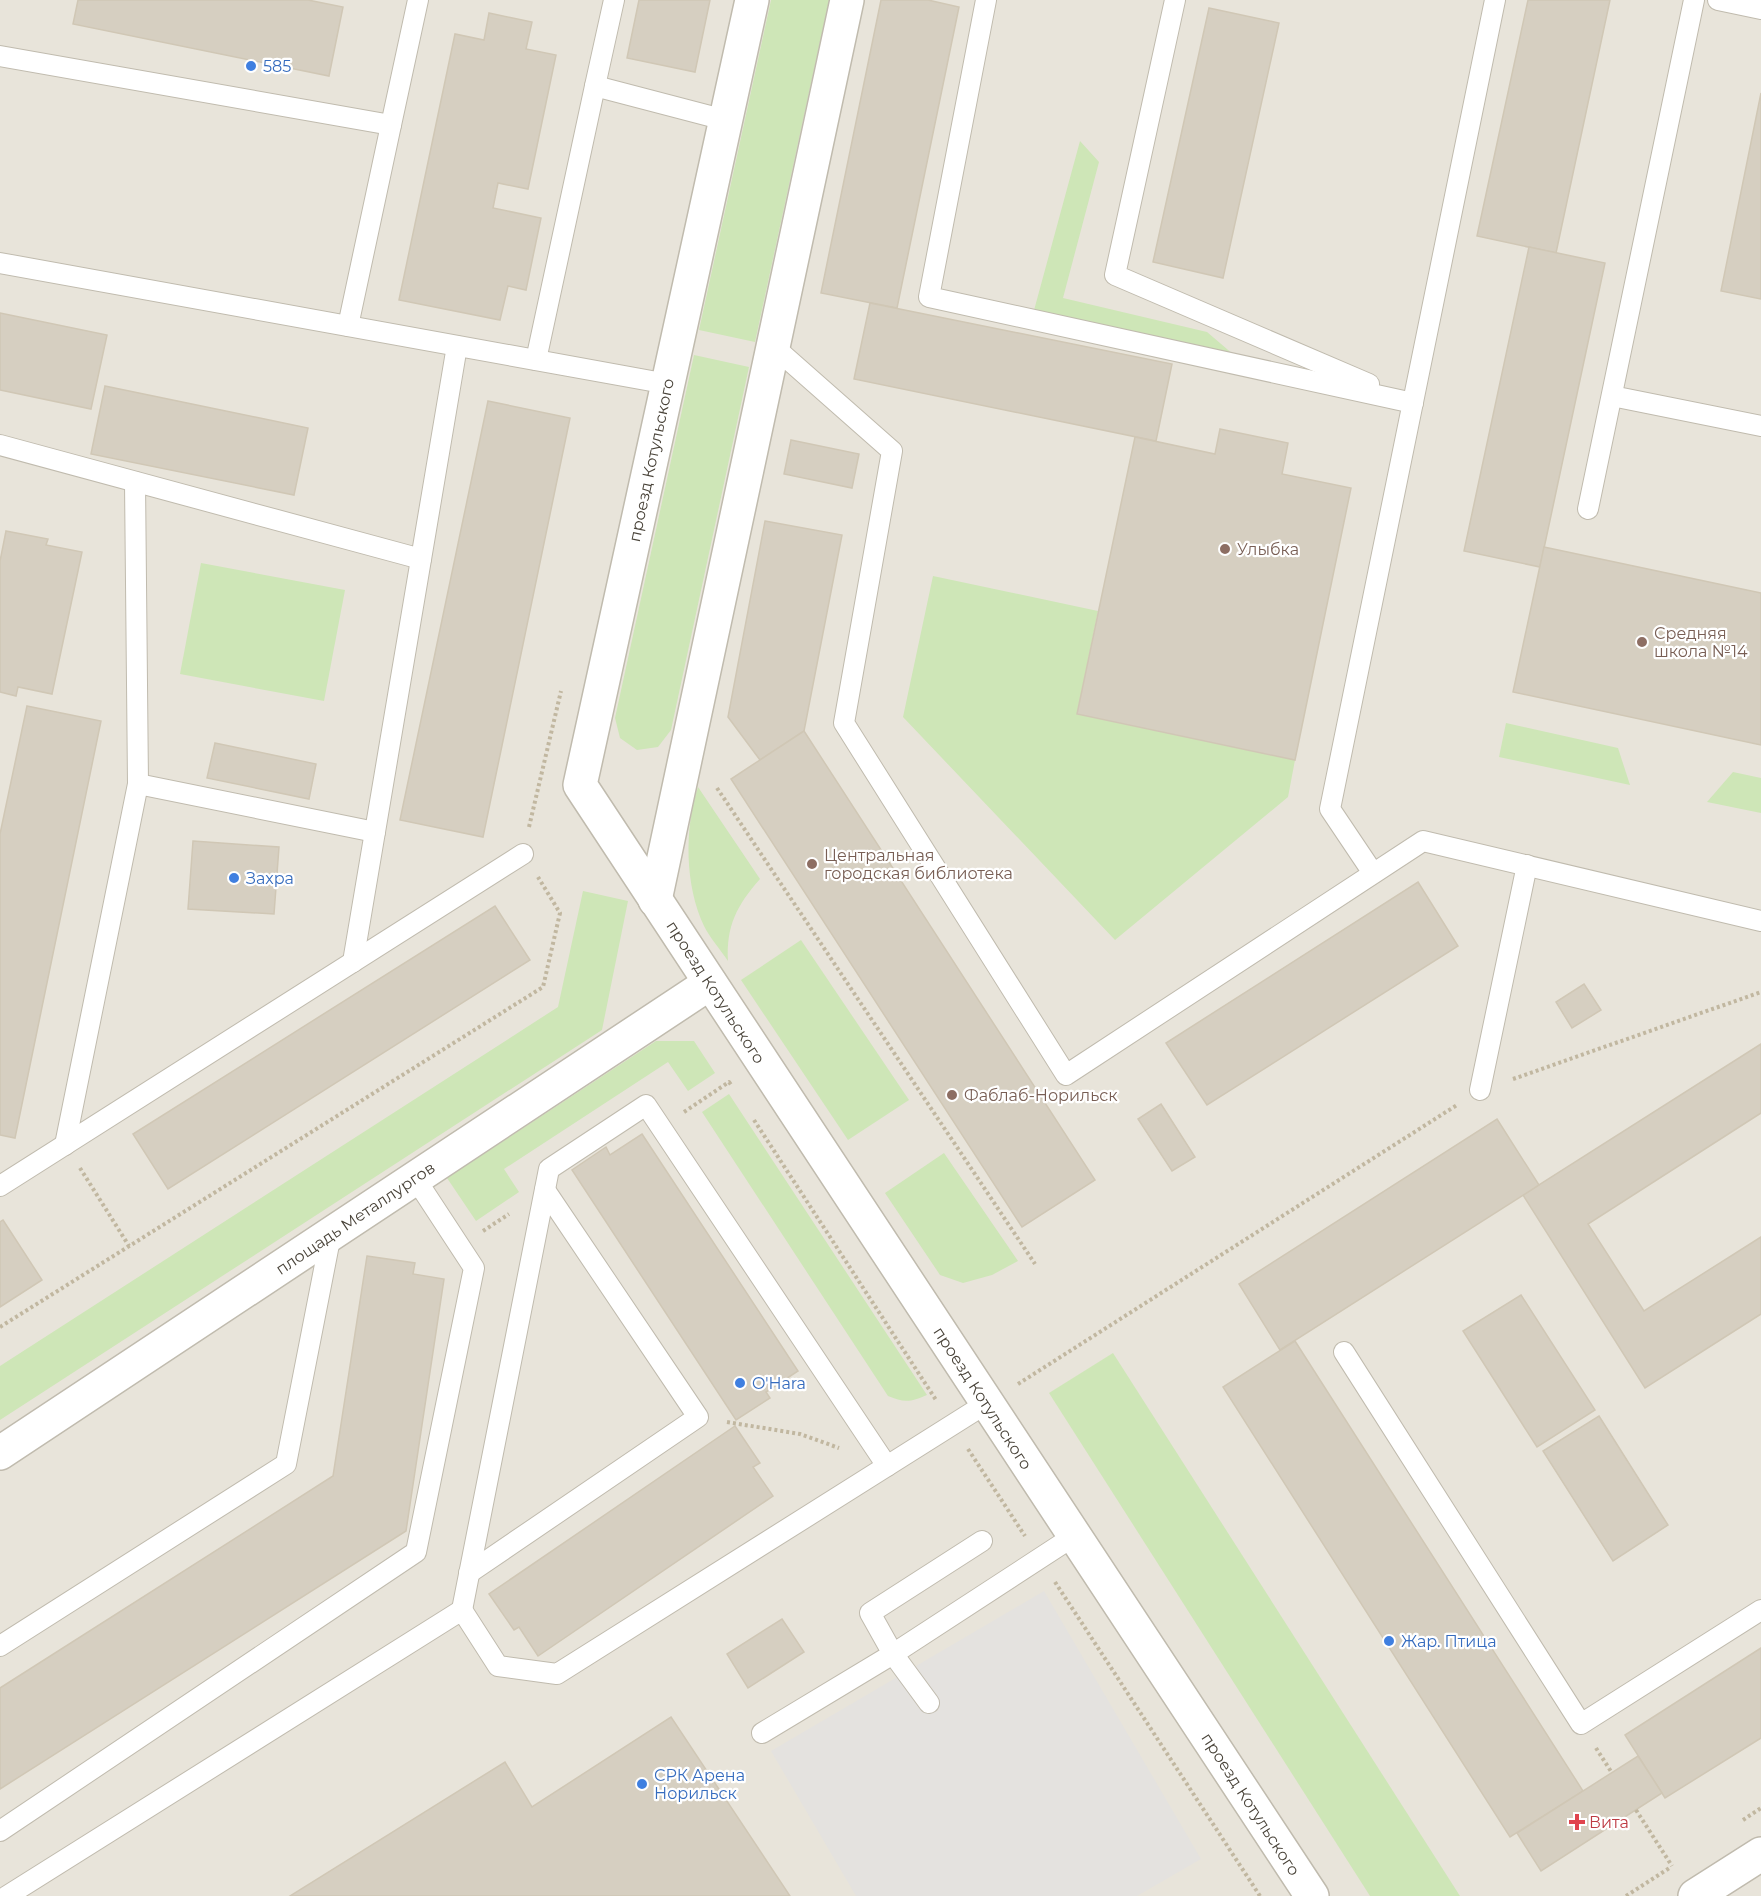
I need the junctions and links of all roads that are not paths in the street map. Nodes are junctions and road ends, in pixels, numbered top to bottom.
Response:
1 (418, 0) edge
2 (614, 0) edge
3 (752, 0) edge
4 (847, 0) edge
5 (986, 0) edge
6 (1175, 0) edge
7 (1495, 0) edge
8 (1694, 0) edge
9 (1718, 0) edge
10 (1761, 9) edge
11 (0, 56) edge
12 (595, 86) junction
13 (725, 120) junction
14 (391, 125) junction
15 (0, 263) edge
16 (348, 326) junction
17 (457, 346) junction
18 (773, 346) junction
19 (536, 360) junction
20 (668, 384) junction
21 (1612, 396) junction
22 (1413, 403) junction
23 (1761, 426) edge
24 (0, 445) edge
25 (135, 482) junction
26 (1588, 510) dead end
27 (421, 559) junction
28 (138, 784) junction
29 (375, 832) junction
30 (523, 854) road end
31 (1527, 865) junction
32 (1373, 873) junction
33 (655, 900) junction
34 (1761, 921) edge
35 (353, 962) junction
36 (710, 983) junction
37 (1480, 1090) road end
38 (65, 1145) junction
39 (415, 1178) junction
40 (0, 1186) edge
41 (545, 1190) junction
42 (331, 1234) junction
43 (1344, 1352) dead end
44 (987, 1404) junction
45 (0, 1453) edge
46 (887, 1466) junction
47 (1074, 1536) junction
48 (982, 1541) dead end
49 (469, 1573) junction
50 (462, 1610) junction
51 (1761, 1610) edge
52 (0, 1646) edge
53 (893, 1654) junction
54 (929, 1703) dead end
55 (762, 1733) dead end
56 (0, 1831) edge
57 (1761, 1854) edge
58 (7, 1896) edge
59 (1312, 1896) edge
60 (1695, 1896) edge

1 - 14 lane
2 - 12 lane
3 - 13 street, проезд Котульского
4 - 18 street
5 - 22 lane
6 - 22 lane
7 - 22 lane
8 - 21 lane
9 - 10 lane
11 - 14 lane
12 - 13 lane
12 - 19 lane
13 - 20 street, проезд Котульского
14 - 16 lane
15 - 16 lane
16 - 17 lane
17 - 19 lane
17 - 27 lane
18 - 32 lane
18 - 33 street
19 - 20 lane
20 - 33 street, проезд Котульского
21 - 23 lane
21 - 26 lane
22 - 32 lane
24 - 25 lane
25 - 27 lane
25 - 28 lane
27 - 29 lane
28 - 29 lane
28 - 38 lane
29 - 35 lane
30 - 35 lane
31 - 32 lane
31 - 34 lane
31 - 37 lane
33 - 36 street, проезд Котульского
35 - 38 lane
36 - 39 street, площадь Металлургов
36 - 44 street, проезд Котульского
38 - 40 lane
39 - 42 street, площадь Металлургов
39 - 56 lane
41 - 46 lane
41 - 49 lane
41 - 49 lane
42 - 45 street, площадь Металлургов
42 - 52 lane
43 - 51 lane
44 - 46 lane
44 - 47 street, проезд Котульского
46 - 50 lane
47 - 53 lane
47 - 59 street, проезд Котульского
48 - 53 lane
49 - 50 lane
50 - 58 lane
53 - 54 lane
53 - 55 lane
57 - 60 street

